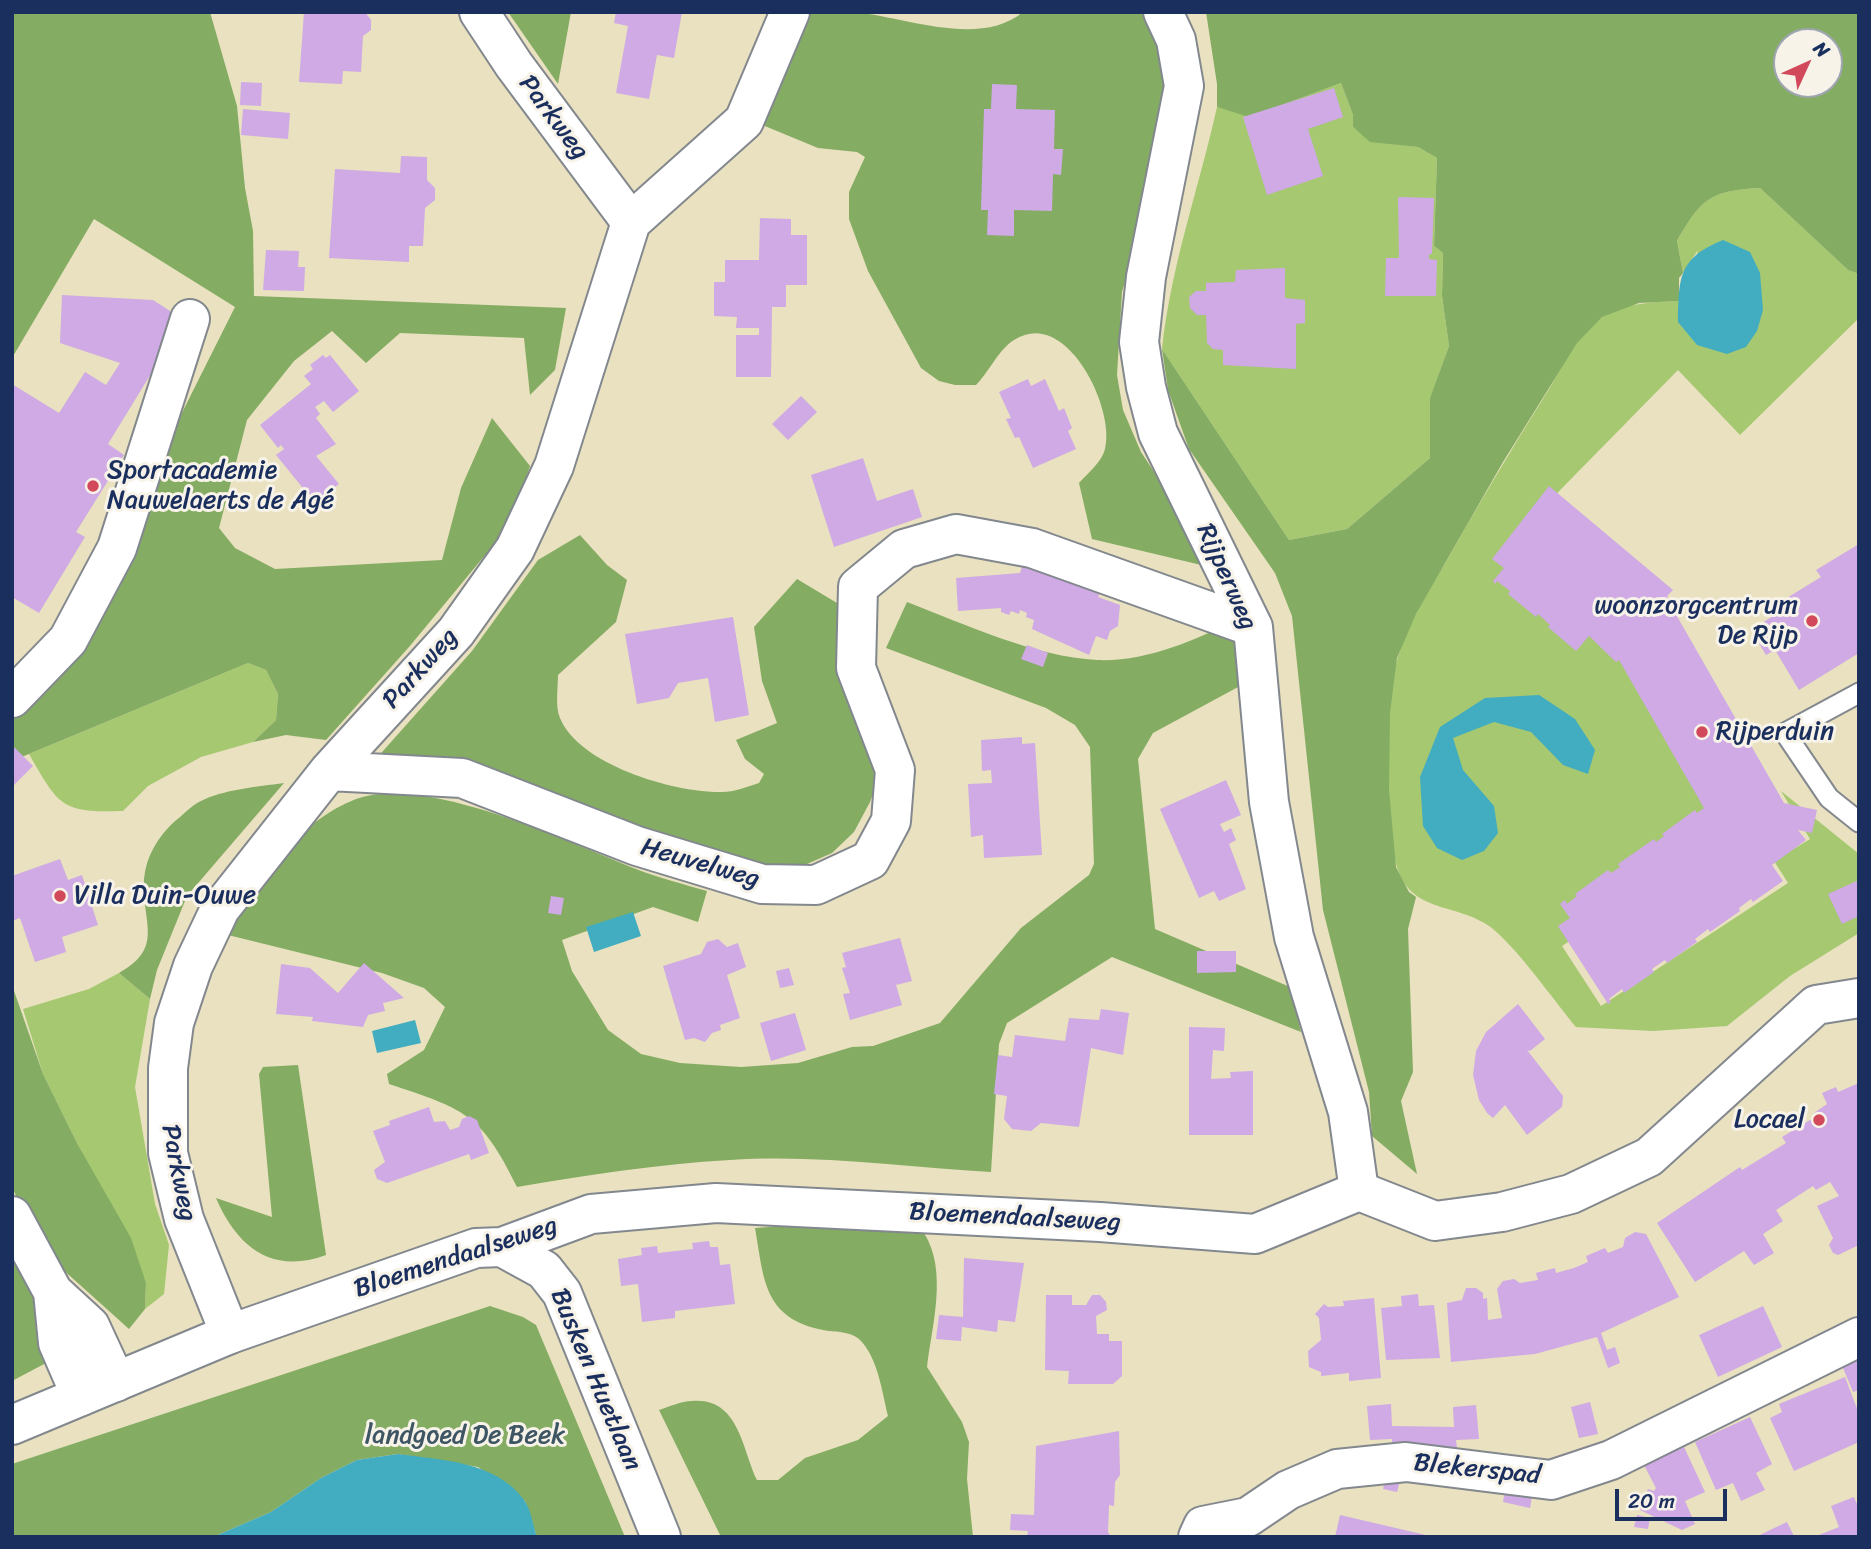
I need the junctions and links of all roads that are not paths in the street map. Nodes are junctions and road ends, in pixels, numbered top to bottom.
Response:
1 (479, 12) edge
2 (790, 12) edge
3 (1163, 12) edge
4 (631, 222) junction
5 (190, 319) dead end
6 (1253, 627) junction
7 (1859, 693) edge
8 (12, 698) edge
9 (329, 771) junction
10 (1859, 822) edge
11 (1859, 998) edge
12 (1359, 1191) junction
13 (12, 1216) edge
14 (502, 1247) junction
15 (53, 1293) junction
16 (230, 1334) junction
17 (1859, 1337) edge
18 (116, 1382) junction
19 (81, 1396) junction
20 (12, 1425) edge
21 (1200, 1531) edge
22 (661, 1537) edge

1 - 4 street, Parkweg
2 - 4 street
3 - 6 street, Rijperweg
4 - 9 street, Parkweg
5 - 8 street
6 - 9 street, Heuvelweg
6 - 12 street, Rijperweg
7 - 10 lane
9 - 16 street, Parkweg
11 - 12 street
12 - 14 street, Bloemendaalseweg
13 - 15 street
14 - 16 street, Bloemendaalseweg
14 - 22 street, Busken Huetlaan
15 - 18 street
15 - 19 street
16 - 18 street, Bloemendaalseweg
17 - 21 street, Blekerspad
18 - 19 street, Bloemendaalseweg
19 - 20 street, Bloemendaalseweg

